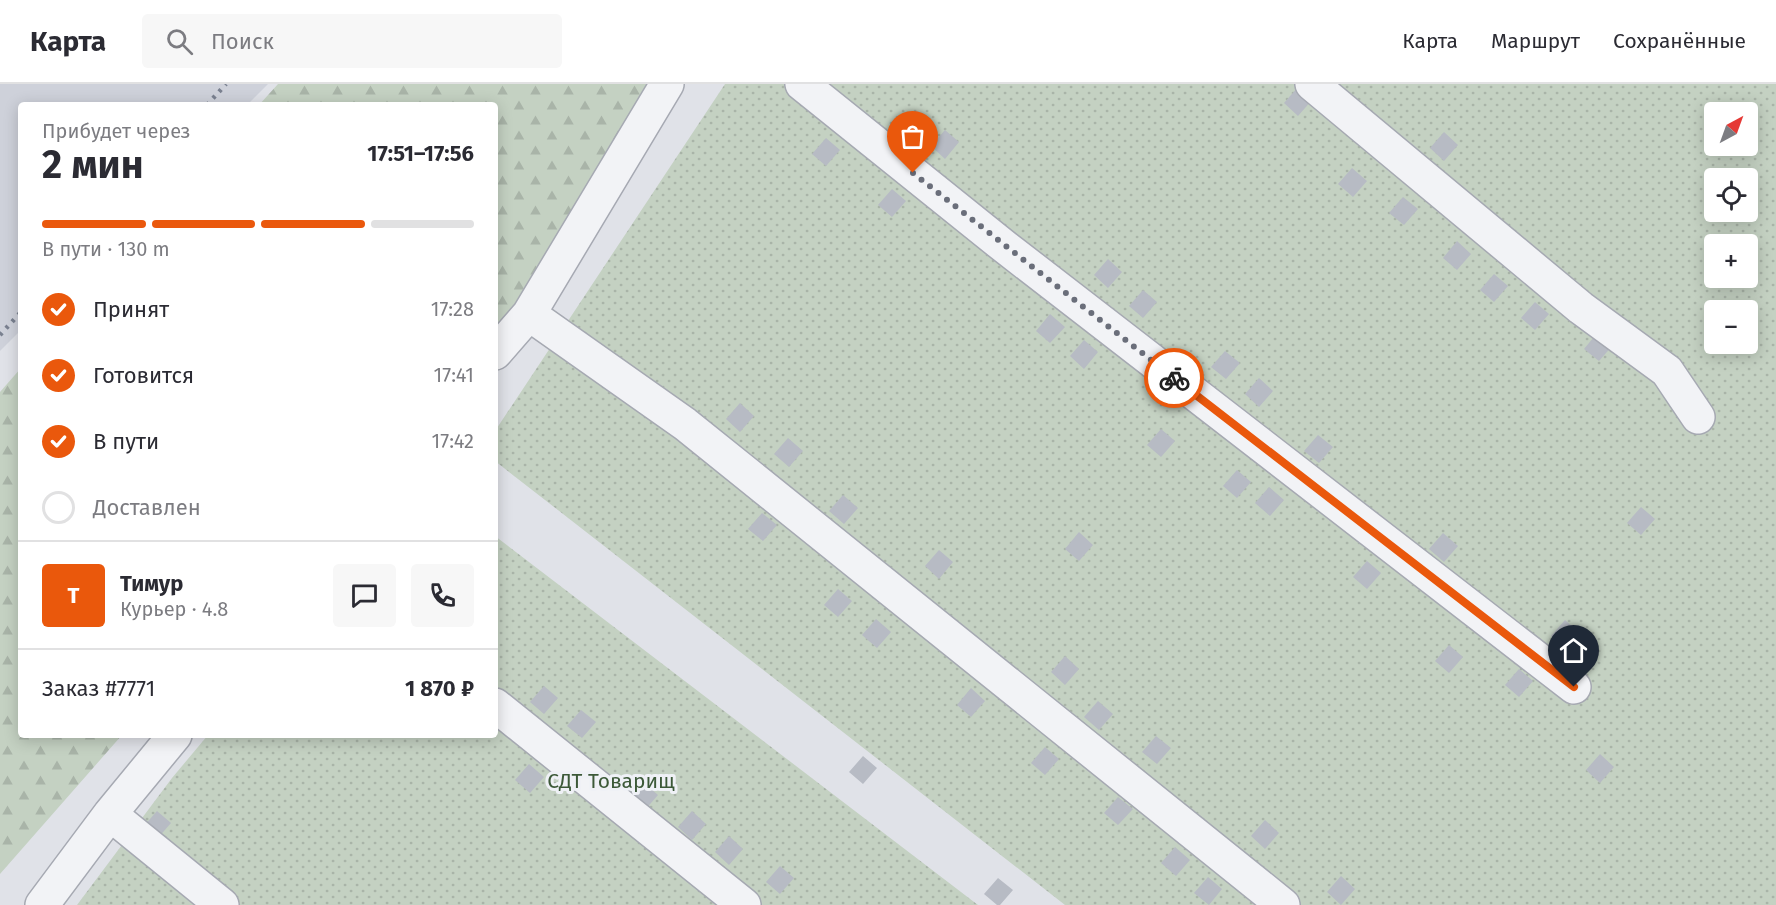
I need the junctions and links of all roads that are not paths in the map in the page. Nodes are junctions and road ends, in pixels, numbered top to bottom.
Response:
1 (667, 84) edge
2 (802, 84) edge
3 (1311, 84) edge
4 (529, 314) junction
5 (498, 350) edge
6 (1698, 417) dead end
7 (1574, 687) dead end
8 (498, 707) edge
9 (173, 738) edge
10 (110, 814) junction
11 (42, 905) edge
12 (222, 905) edge
13 (744, 905) edge
14 (1283, 905) edge

1 - 4 street
2 - 7 street
3 - 6 street
4 - 5 street
4 - 14 street
8 - 13 street
9 - 10 street
10 - 11 street
10 - 12 street

